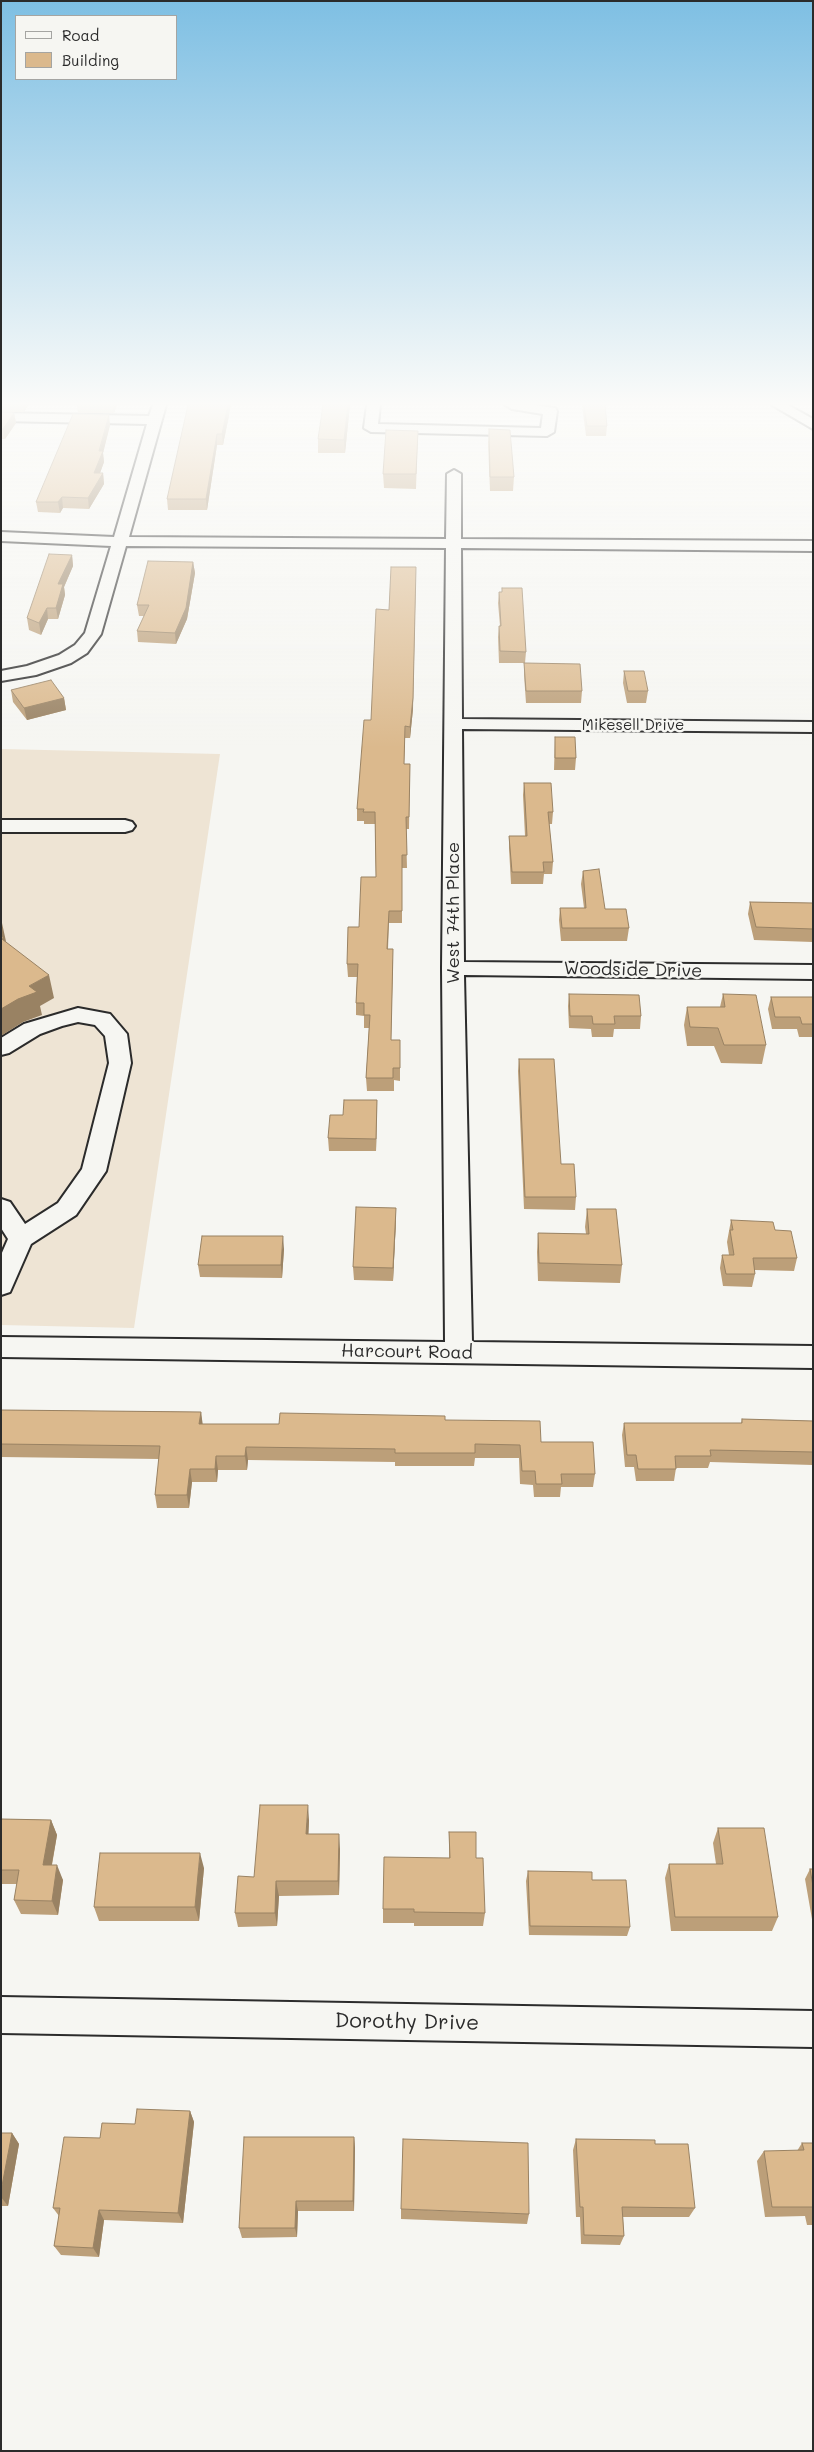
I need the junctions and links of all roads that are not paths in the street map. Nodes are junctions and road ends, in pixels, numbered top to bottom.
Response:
1 (127, 519) edge
2 (454, 519) edge
3 (1, 536) edge
4 (121, 541) junction
5 (454, 543) junction
6 (813, 546) edge
7 (1, 676) edge
8 (453, 724) junction
9 (813, 727) edge
10 (1, 826) edge
11 (125, 826) dead end
12 (453, 968) junction
13 (813, 972) edge
14 (1, 1048) edge
15 (1, 1208) edge
16 (20, 1238) junction
17 (1, 1285) edge
18 (1, 1347) edge
19 (459, 1353) junction
20 (813, 1357) edge
21 (1, 2014) edge
22 (813, 2029) edge

1 - 4 street
2 - 5 street, West 74th Place
3 - 4 street
4 - 5 street
4 - 7 street
5 - 6 street
5 - 8 street, West 74th Place
8 - 9 street, Mikesell Drive
8 - 12 street, West 74th Place
10 - 11 street
12 - 13 street, Woodside Drive
12 - 19 street, West 74th Place
14 - 16 street
15 - 16 street
16 - 17 street
18 - 19 street, Harcourt Road
19 - 20 street, Harcourt Road
21 - 22 street, Dorothy Drive

